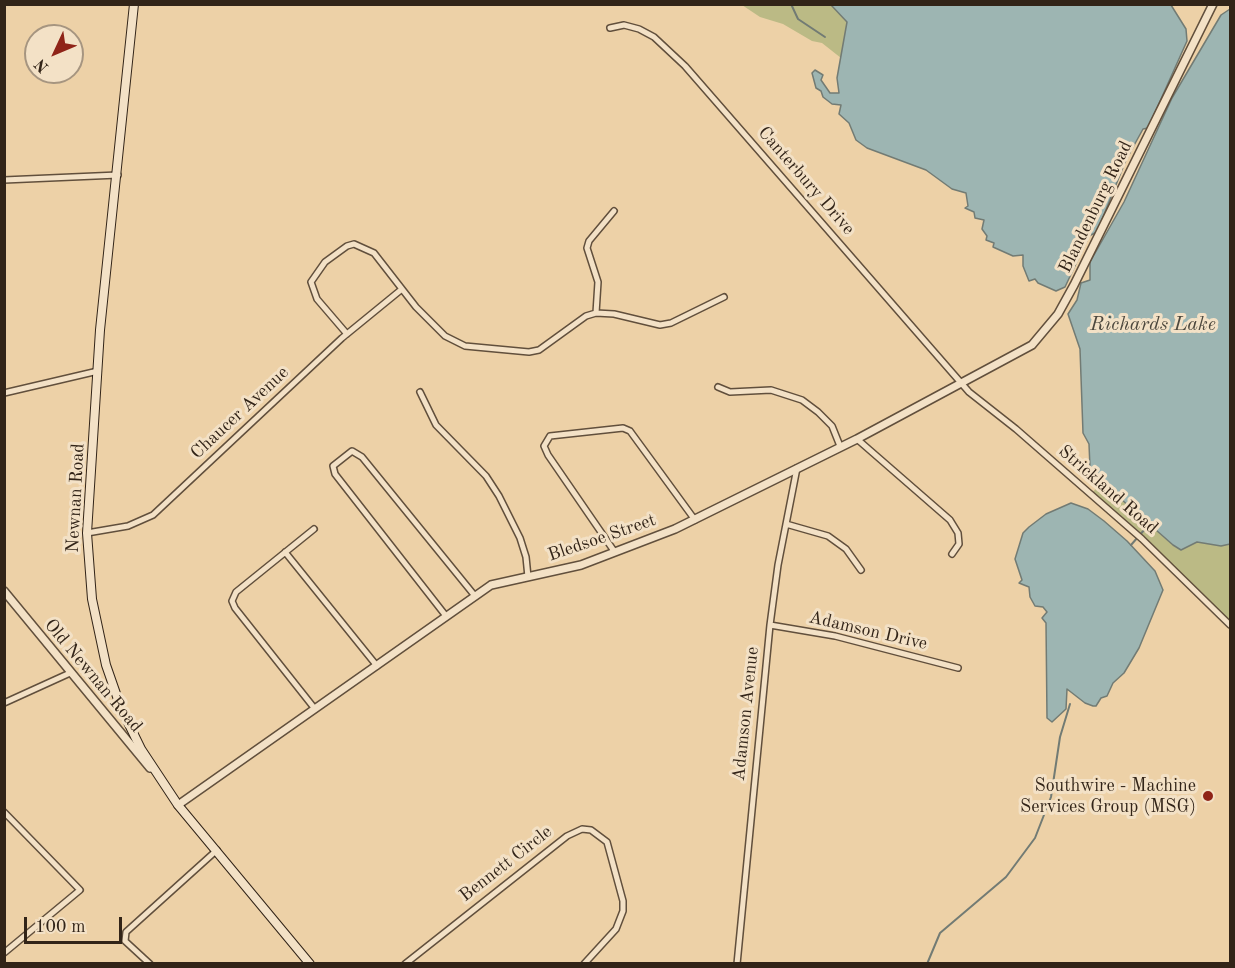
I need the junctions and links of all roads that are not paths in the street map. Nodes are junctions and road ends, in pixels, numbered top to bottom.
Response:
1 (134, 4) edge
2 (1213, 4) edge
3 (610, 28) dead end
4 (118, 175) junction
5 (4, 180) edge
6 (614, 211) dead end
7 (402, 289) junction
8 (724, 297) dead end
9 (596, 313) junction
10 (347, 334) junction
11 (98, 371) junction
12 (962, 383) junction
13 (718, 387) dead end
14 (5, 391) edge
15 (420, 392) dead end
16 (857, 439) junction
17 (840, 446) junction
18 (797, 468) junction
19 (694, 520) junction
20 (786, 524) junction
21 (314, 530) dead end
22 (87, 534) junction
23 (614, 551) junction
24 (285, 552) junction
25 (952, 554) dead end
26 (861, 570) dead end
27 (528, 577) junction
28 (4, 591) edge
29 (475, 596) junction
30 (446, 616) junction
31 (770, 625) junction
32 (1230, 625) edge
33 (377, 666) junction
34 (958, 668) dead end
35 (70, 673) junction
36 (4, 703) edge
37 (315, 709) junction
38 (159, 779) junction
39 (178, 805) junction
40 (4, 812) edge
41 (217, 850) junction
42 (4, 953) edge
43 (150, 963) edge
44 (310, 963) edge
45 (405, 963) edge
46 (584, 963) edge
47 (737, 963) edge

1 - 4 main road, Newnan Road
2 - 12 street, Blandenburg Road
3 - 12 street, Canterbury Drive
4 - 5 street
4 - 11 main road, Newnan Road
6 - 9 street
7 - 9 street
7 - 10 street, Chaucer Avenue
7 - 10 street
8 - 9 street
10 - 22 street, Chaucer Avenue
11 - 14 street
11 - 22 main road, Newnan Road
12 - 16 street, Bledsoe Street
12 - 32 street, Strickland Road
13 - 17 street
15 - 27 street
16 - 17 street, Bledsoe Street
16 - 25 street
17 - 18 street, Bledsoe Street
18 - 19 street, Bledsoe Street
18 - 20 street, Adamson Avenue
19 - 23 street, Bledsoe Street
19 - 23 street
20 - 26 street
20 - 31 street, Adamson Avenue
21 - 24 street
22 - 38 main road, Newnan Road
23 - 27 street, Bledsoe Street
24 - 33 street
24 - 37 street
27 - 29 street, Bledsoe Street
28 - 35 street, Old Newnan Road
29 - 30 street, Bledsoe Street
29 - 30 street
30 - 33 street, Bledsoe Street
31 - 34 street, Adamson Drive
31 - 47 street, Adamson Avenue
33 - 37 street, Bledsoe Street
35 - 36 street
35 - 38 street, Old Newnan Road
37 - 39 street, Bledsoe Street
38 - 39 main road, Newnan Road
39 - 41 main road, Newnan Road
40 - 42 street
41 - 43 street
41 - 44 main road, Newnan Road
45 - 46 street, Bennett Circle

